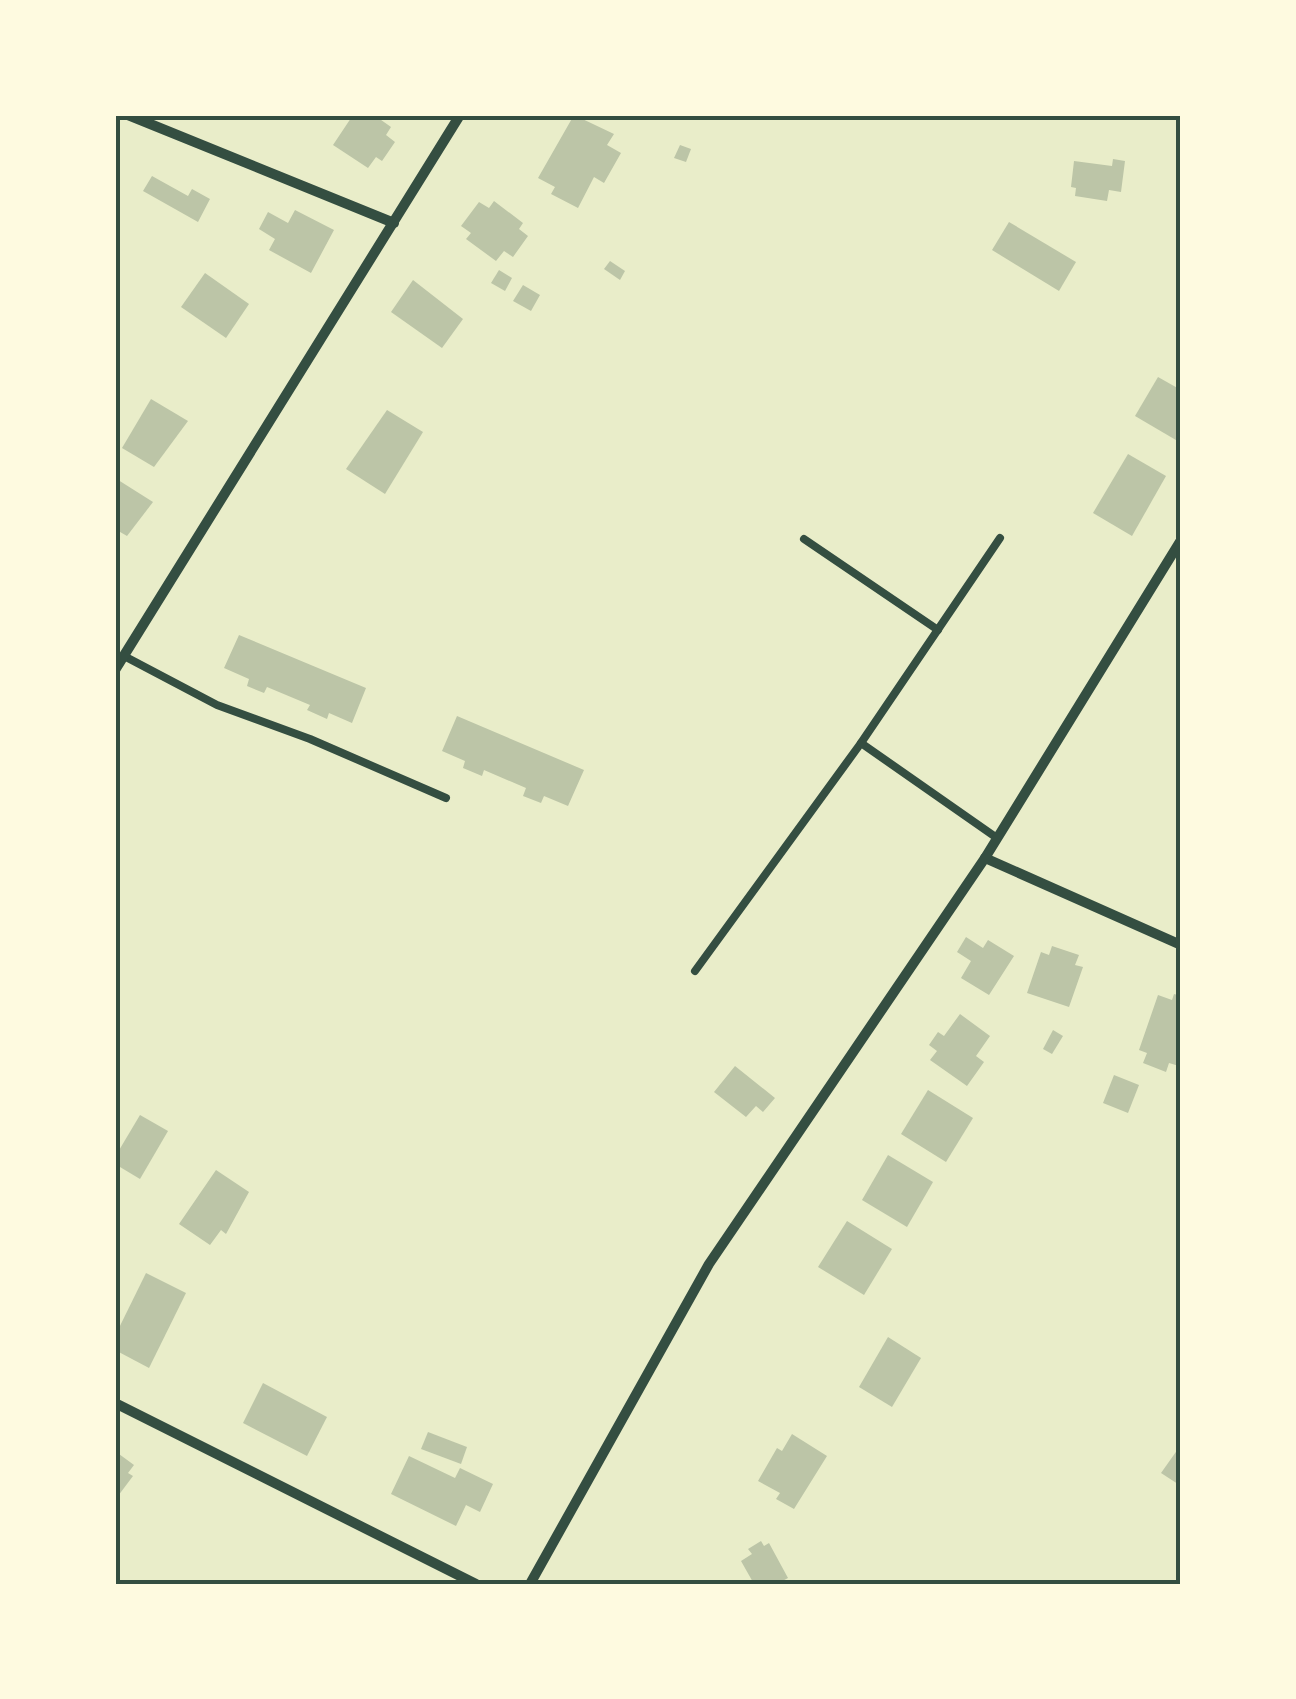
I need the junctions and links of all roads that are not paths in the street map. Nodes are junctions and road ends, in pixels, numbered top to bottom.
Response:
1 (128, 115) edge
2 (460, 115) edge
3 (394, 223) junction
4 (804, 538) dead end
5 (1000, 538) dead end
6 (1181, 540) edge
7 (938, 630) junction
8 (124, 656) junction
9 (115, 670) edge
10 (860, 743) junction
11 (446, 798) dead end
12 (997, 838) junction
13 (985, 858) junction
14 (1181, 945) edge
15 (696, 971) dead end
16 (115, 1403) edge
17 (476, 1584) edge
18 (530, 1584) edge

1 - 3 street
2 - 3 street
3 - 8 street
4 - 7 lane
5 - 7 lane
6 - 12 street
7 - 10 lane
8 - 9 street
8 - 11 lane
10 - 12 lane
10 - 15 lane
12 - 13 street
13 - 14 street
13 - 18 street
16 - 17 street

